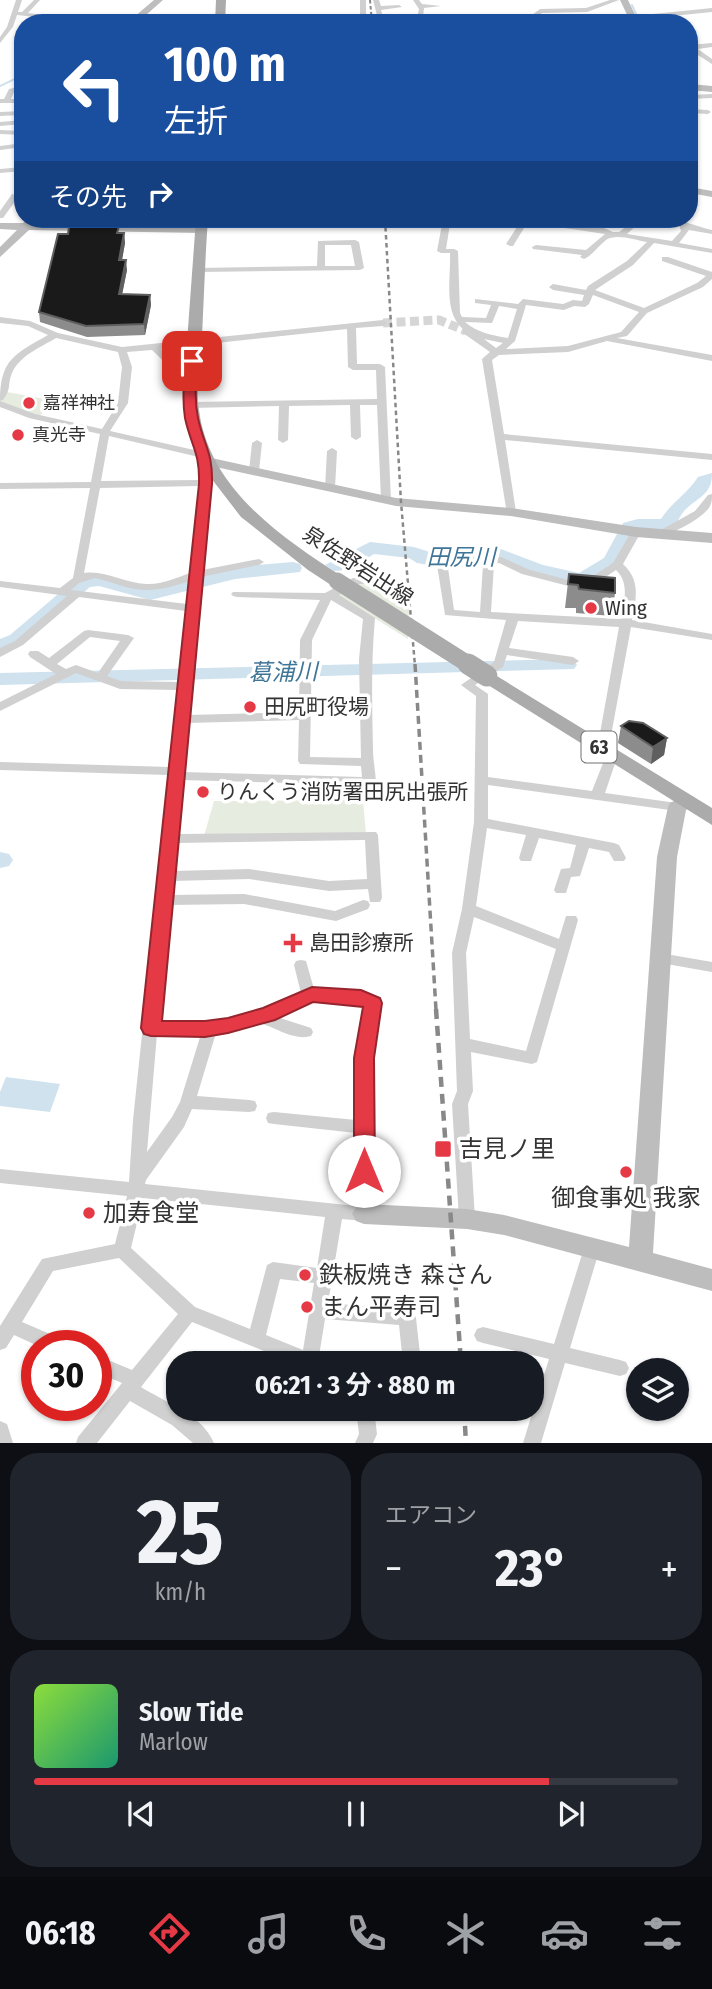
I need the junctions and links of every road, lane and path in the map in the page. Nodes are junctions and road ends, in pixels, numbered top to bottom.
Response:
1 (19, 0) edge
2 (37, 0) edge
3 (159, 0) edge
4 (616, 0) edge
5 (418, 3) edge
6 (377, 4) edge
7 (438, 6) dead end
8 (399, 7) dead end
9 (582, 10) junction
10 (712, 10) edge
11 (15, 13) joint
12 (23, 14) joint
13 (142, 14) edge
14 (538, 14) edge
15 (584, 14) edge
16 (681, 14) edge
17 (14, 16) edge
18 (0, 40) edge
19 (698, 111) edge
20 (708, 112) dead end
21 (14, 197) edge
22 (0, 216) edge
23 (25, 228) edge
24 (201, 228) edge
25 (445, 228) edge
26 (519, 228) edge
27 (586, 228) edge
28 (629, 228) edge
29 (683, 228) edge
30 (693, 228) edge
31 (712, 232) edge
32 (610, 234) junction
33 (622, 234) junction
34 (653, 240) junction
35 (510, 244) dead end
36 (674, 244) junction
37 (536, 247) dead end
38 (712, 251) edge
39 (1, 252) edge
40 (665, 259) dead end
41 (321, 269) junction
42 (198, 270) junction
43 (712, 275) edge
44 (552, 286) dead end
45 (590, 292) junction
46 (478, 301) dead end
47 (496, 303) junction
48 (521, 307) junction
49 (644, 311) junction
50 (458, 319) junction
51 (0, 320) edge
52 (383, 323) tunnel mouth
53 (351, 326) junction
54 (466, 331) tunnel mouth
55 (55, 335) junction
56 (607, 340) junction
57 (195, 341) junction
58 (511, 341) junction
59 (153, 346) junction
60 (122, 350) junction
61 (496, 352) junction
62 (712, 358) edge
63 (190, 382) junction
64 (0, 398) edge
65 (355, 402) junction
66 (381, 402) junction
67 (0, 404) edge
68 (284, 404) junction
69 (190, 405) junction
70 (10, 409) junction
71 (0, 417) edge
72 (105, 432) junction
73 (356, 437) dead end
74 (501, 437) junction
75 (283, 440) dead end
76 (257, 443) dead end
77 (332, 451) dead end
78 (712, 457) edge
79 (205, 458) junction
80 (254, 471) junction
81 (205, 484) junction
82 (0, 486) edge
83 (95, 486) junction
84 (331, 488) junction
85 (712, 497) edge
86 (386, 500) junction
87 (511, 512) junction
88 (699, 513) junction
89 (712, 515) edge
90 (629, 531) junction
91 (663, 533) junction
92 (712, 538) edge
93 (489, 561) junction
94 (259, 562) dead end
95 (617, 565) junction
96 (196, 575) junction
97 (78, 577) junction
98 (370, 581) dead end
99 (0, 584) edge
100 (63, 591) junction
101 (77, 593) junction
102 (237, 594) dead end
103 (327, 597) junction
104 (192, 608) junction
105 (485, 615) junction
106 (513, 617) junction
107 (623, 623) junction
108 (712, 637) edge
109 (503, 651) junction
110 (0, 653) edge
111 (34, 654) dead end
112 (573, 661) dead end
113 (49, 664) junction
114 (65, 674) junction
115 (100, 678) junction
116 (186, 687) junction
117 (0, 707) edge
118 (305, 716) junction
119 (183, 719) junction
120 (608, 753) junction
121 (367, 762) junction
122 (0, 766) edge
123 (175, 773) junction
124 (481, 780) junction
125 (597, 796) junction
126 (681, 804) junction
127 (712, 818) edge
128 (481, 822) junction
129 (534, 832) junction
130 (168, 839) junction
131 (584, 842) junction
132 (526, 858) dead end
133 (619, 858) dead end
134 (165, 876) junction
135 (561, 890) dead end
136 (371, 896) junction
137 (163, 900) junction
138 (470, 909) junction
139 (571, 920) dead end
140 (564, 947) junction
141 (660, 958) junction
142 (301, 965) dead end
143 (712, 967) edge
144 (309, 996) junction
145 (261, 1017) junction
146 (151, 1028) junction
147 (210, 1028) junction
148 (306, 1032) dead end
149 (463, 1044) junction
150 (188, 1102) junction
151 (249, 1106) dead end
152 (274, 1118) dead end
153 (364, 1127) junction
154 (0, 1176) edge
155 (137, 1183) junction
156 (335, 1210) junction
157 (364, 1214) junction
158 (467, 1219) junction
159 (592, 1248) junction
160 (122, 1250) junction
161 (640, 1260) junction
162 (324, 1277) junction
163 (712, 1280) edge
164 (318, 1310) junction
165 (189, 1313) junction
166 (12, 1326) junction
167 (21, 1330) edge
168 (483, 1335) dead end
169 (256, 1341) junction
170 (0, 1342) edge
171 (284, 1351) edge
172 (313, 1351) edge
173 (411, 1351) edge
174 (561, 1354) junction
175 (620, 1368) dead end
176 (112, 1373) edge
177 (131, 1384) junction
178 (366, 1421) edge
179 (0, 1430) edge
180 (4, 1443) edge
181 (85, 1443) edge
182 (205, 1443) edge
183 (364, 1443) edge
184 (532, 1443) edge

1 - 11 street
2 - 12 street
3 - 13 street
4 - 9 street
5 - 7 street
6 - 8 street
9 - 14 street
9 - 15 street
10 - 16 street
11 - 12 street
17 - 18 street
19 - 20 street
21 - 22 street
23 - 39 street
24 - 42 main road, 泉佐野岩出線 / 63
25 - 50 street
26 - 35 street
27 - 32 street
28 - 33 street
29 - 36 street
30 - 31 street
32 - 33 street
32 - 37 street
33 - 34 street
34 - 36 street
34 - 45 street
36 - 38 street
40 - 43 street
41 - 41 street
41 - 42 street
42 - 57 main road, 泉佐野岩出線 / 63
43 - 49 street
44 - 45 street
45 - 48 street
45 - 49 street
46 - 47 street
47 - 48 street
47 - 50 street
48 - 58 street
49 - 56 street
50 - 58 street
51 - 55 street
52 - 53 street
53 - 57 street
53 - 66 street
54 - 61 street
55 - 60 street
55 - 64 street
56 - 61 street
56 - 62 street
57 - 59 street
57 - 63 main road, 泉佐野岩出線 / 63
58 - 61 street
59 - 60 street
59 - 63 street
60 - 72 street
61 - 74 street
63 - 69 main road, 泉佐野岩出線 / 63
65 - 66 street
65 - 68 street
65 - 73 street
66 - 86 street
67 - 70 street
68 - 69 street
68 - 75 street
69 - 79 main road, 泉佐野岩出線 / 63
70 - 71 street
70 - 72 street
72 - 79 street
72 - 83 street
74 - 78 street
74 - 87 street
76 - 80 street
77 - 84 street
79 - 80 street
79 - 81 street
79 - 120 main road, 泉佐野岩出線 / 63, bridge
80 - 84 street
81 - 83 street
81 - 96 street
82 - 83 street
83 - 97 street
84 - 86 street
85 - 88 street
86 - 87 street
87 - 90 street
88 - 89 street
88 - 91 street
90 - 91 street
90 - 95 street
91 - 92 street
93 - 95 street
93 - 105 street
93 - 105 street
94 - 96 street
95 - 107 street
96 - 97 street
96 - 104 street
97 - 100 street
98 - 103 street
99 - 100 street
100 - 101 street
101 - 104 street
101 - 110 street
102 - 103 street
103 - 118 street
103 - 121 street
104 - 116 street
105 - 106 street
106 - 107 street
106 - 109 street
107 - 108 street
107 - 120 street
109 - 112 street
109 - 124 street
111 - 113 street
113 - 114 street
113 - 115 street
114 - 115 street
114 - 117 street
115 - 116 street
116 - 119 street
118 - 119 street
118 - 121 street
119 - 123 street
120 - 125 street
120 - 126 main road, 泉佐野岩出線 / 63
121 - 123 street
122 - 123 street
123 - 130 street
124 - 125 street
124 - 128 street
125 - 126 street
126 - 127 main road, 泉佐野岩出線 / 63
126 - 141 street
128 - 129 street
128 - 138 street
129 - 131 street
129 - 132 street
130 - 134 street
130 - 136 street
131 - 133 street
131 - 135 street
134 - 136 street
134 - 137 street
136 - 137 street
137 - 146 street
138 - 140 street
138 - 149 street
139 - 140 street
140 - 149 street
141 - 143 street
141 - 161 street
142 - 144 street
144 - 145 street
144 - 153 street
145 - 147 street
145 - 148 street
146 - 147 street
146 - 155 street
147 - 150 street
149 - 158 street
150 - 151 street
150 - 155 street
152 - 153 street
153 - 157 street
154 - 155 street
155 - 156 street
155 - 160 street
156 - 157 street
156 - 162 street
157 - 158 street
158 - 159 street
159 - 161 street
159 - 174 street
160 - 165 street
160 - 166 street
161 - 163 street
162 - 164 street
162 - 169 street
164 - 172 street
164 - 173 street
165 - 169 street
165 - 177 street
166 - 167 street
166 - 170 street
168 - 174 street
169 - 171 street
174 - 175 street
174 - 184 street
176 - 177 street
177 - 181 street
177 - 182 street
178 - 183 street
179 - 180 street

